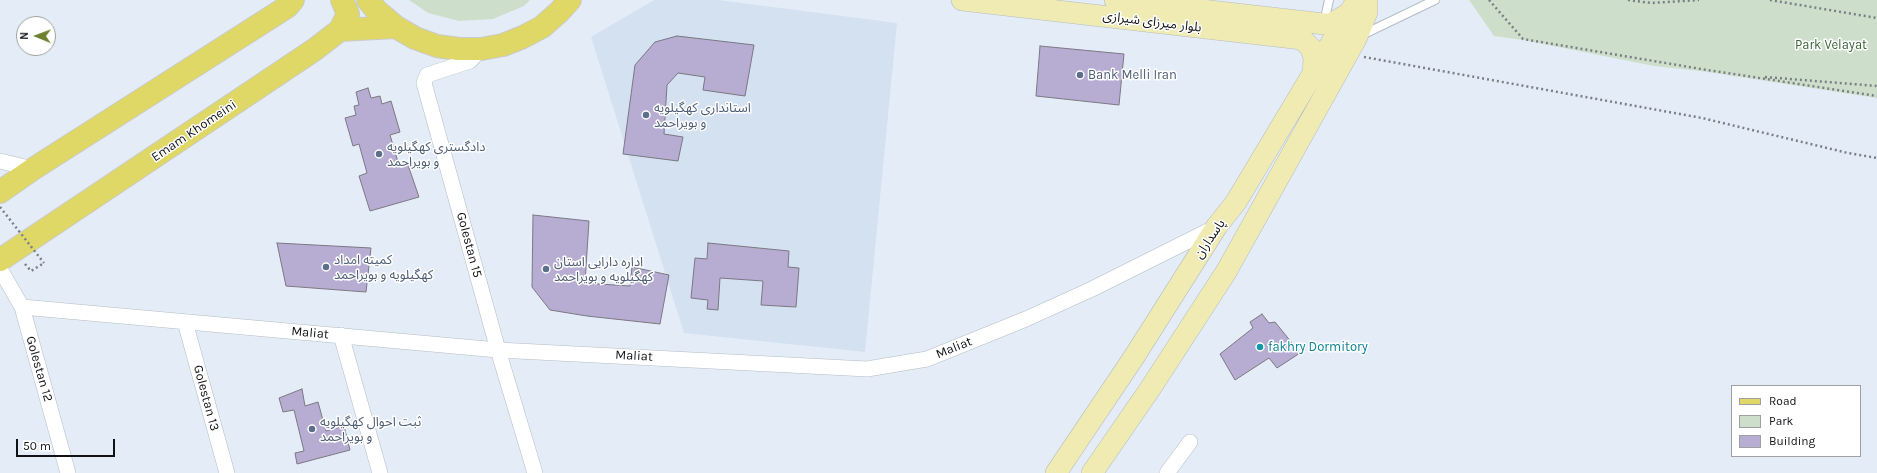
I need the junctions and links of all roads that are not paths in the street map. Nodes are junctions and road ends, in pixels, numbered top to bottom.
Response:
1 (309, 0) edge
2 (342, 0) edge
3 (368, 0) edge
4 (570, 0) edge
5 (962, 0) edge
6 (1115, 0) edge
7 (1329, 0) edge
8 (1435, 0) edge
9 (290, 3) edge
10 (1359, 4) edge
11 (1324, 24) junction
12 (396, 27) junction
13 (340, 30) junction
14 (1352, 46) junction
15 (481, 49) junction
16 (1313, 76) junction
17 (1261, 158) junction
18 (0, 161) edge
19 (33, 169) junction
20 (1283, 171) junction
21 (0, 192) edge
22 (1236, 202) junction
23 (1254, 221) junction
24 (1217, 226) junction
25 (0, 260) edge
26 (0, 270) edge
27 (22, 307) junction
28 (185, 322) junction
29 (342, 336) junction
30 (498, 350) junction
31 (1190, 442) dead end
32 (68, 473) edge
33 (227, 473) edge
34 (380, 473) edge
35 (535, 473) edge
36 (1056, 473) edge
37 (1092, 473) edge
38 (1167, 473) edge

1 - 9 main road
2 - 13 main road
3 - 12 main road
4 - 15 main road
5 - 16 main road, بلوار میرزای شیرازی
6 - 11 main road, بلوار میرزای شیرازی
7 - 11 lane
8 - 14 lane
9 - 19 main road
10 - 11 main road, بلوار میرزای شیرازی
10 - 14 main road
10 - 16 main road, پاسداران
12 - 13 main road
12 - 15 main road
13 - 25 main road, Emam Khomeini
14 - 20 main road
15 - 30 street, Golestan 15
16 - 17 main road, پاسداران
17 - 20 main road
17 - 22 main road, پاسداران
18 - 19 street
19 - 21 main road
20 - 23 main road
22 - 23 main road
22 - 24 main road, پاسداران
23 - 37 main road
24 - 30 street, Maliat
24 - 36 main road, پاسداران
26 - 27 street, Golestan 12
27 - 28 street, Maliat
27 - 32 street, Golestan 12
28 - 29 street, Maliat
28 - 33 street, Golestan 13
29 - 30 street, Maliat
29 - 34 street
30 - 35 street, Golestan 15
31 - 38 street

